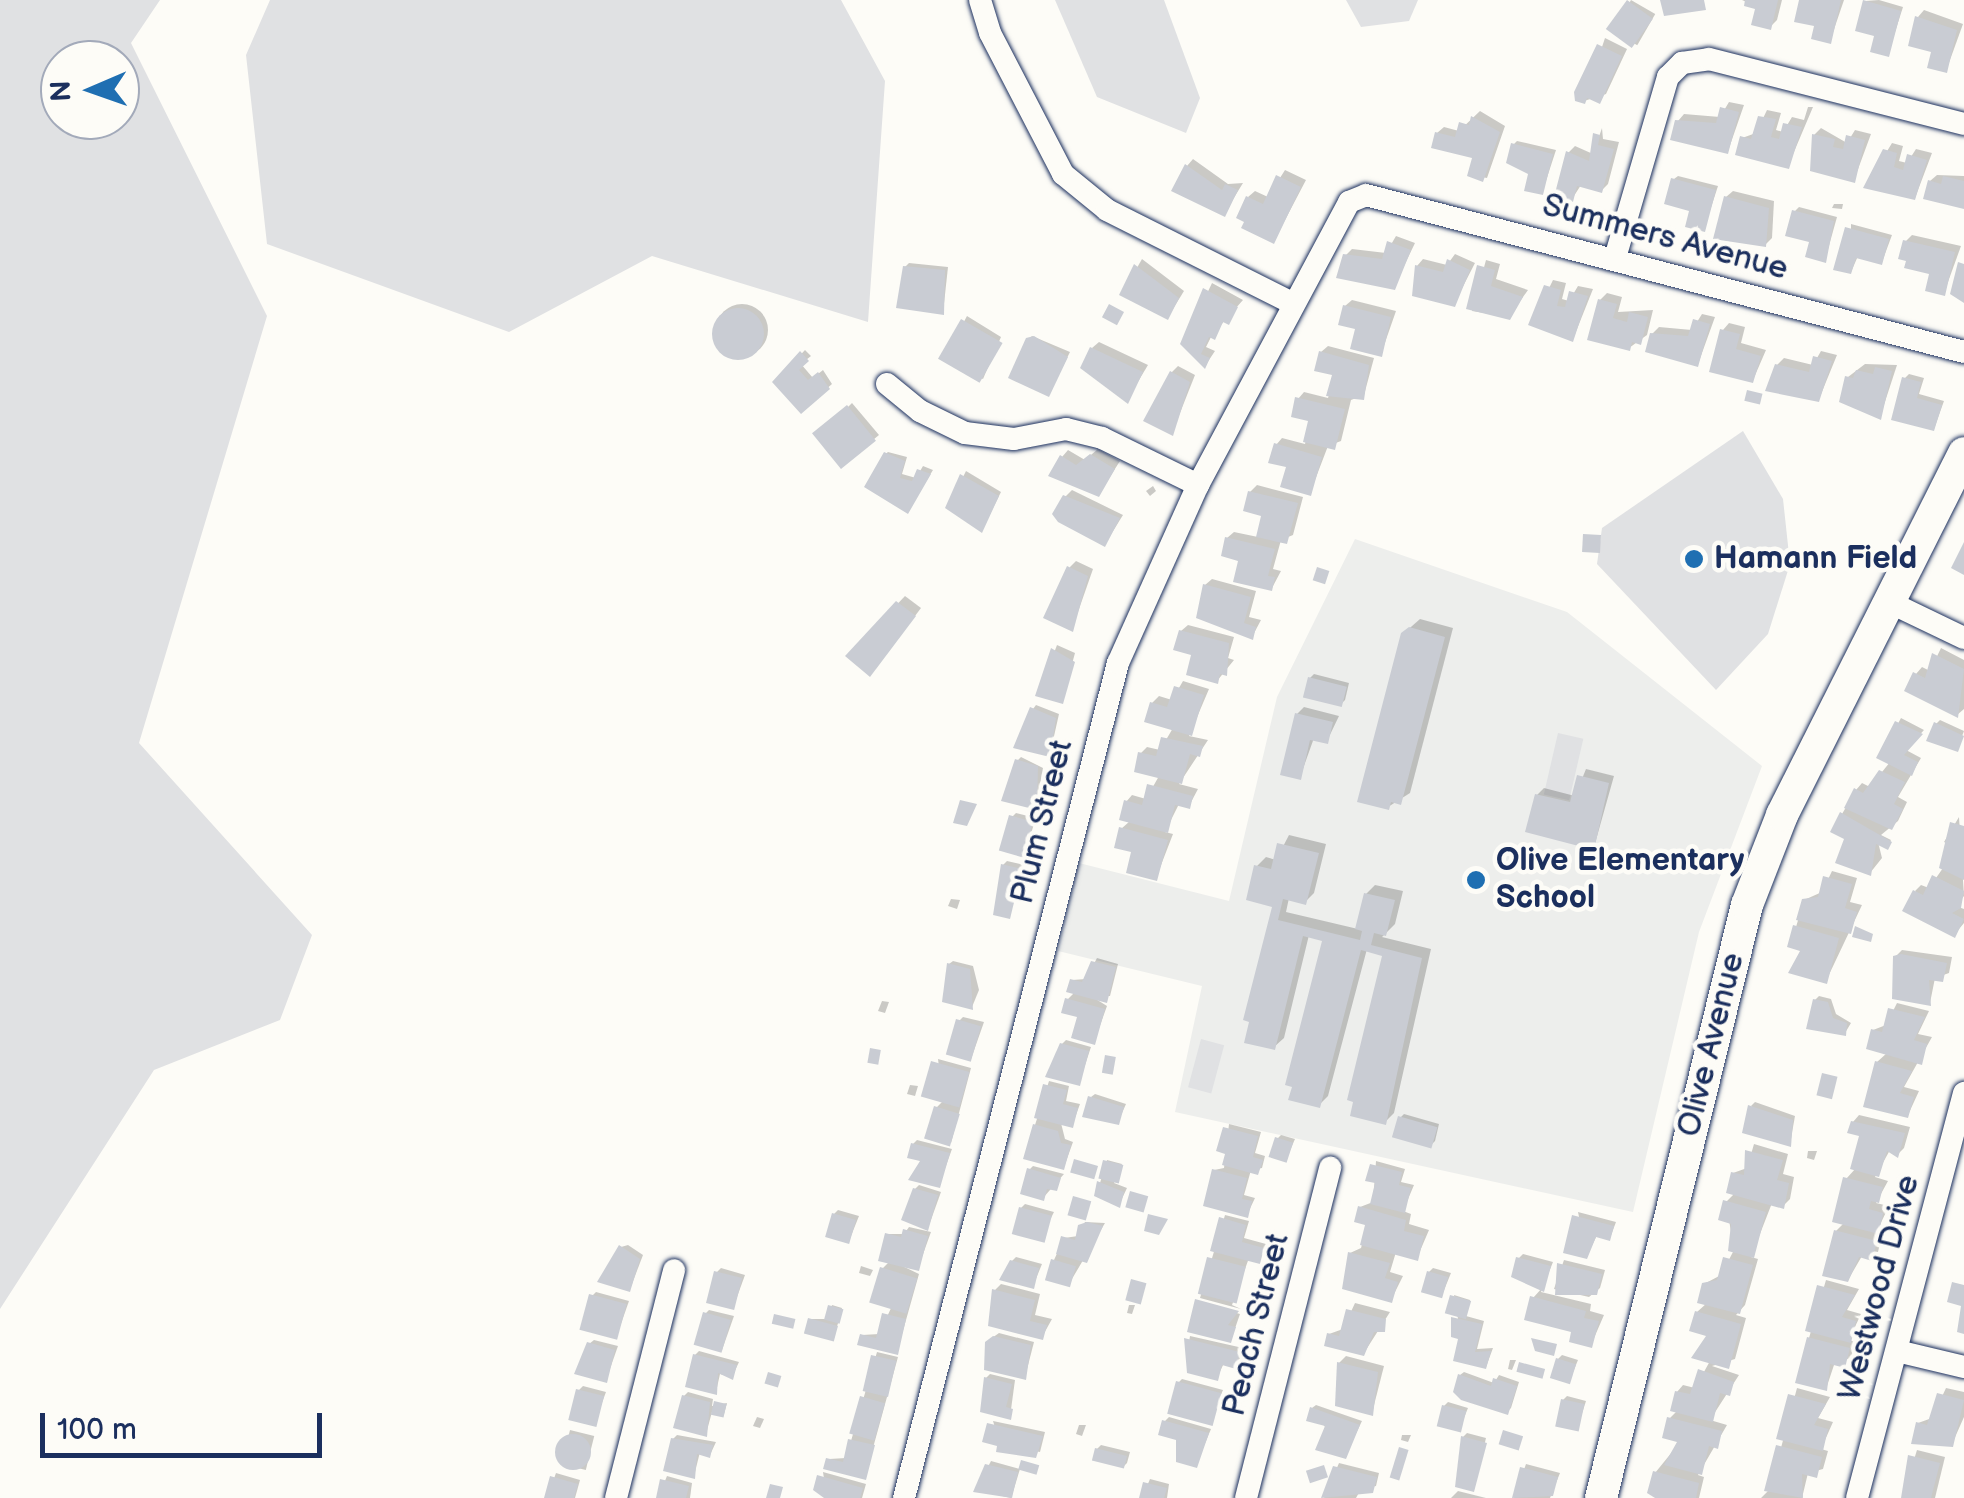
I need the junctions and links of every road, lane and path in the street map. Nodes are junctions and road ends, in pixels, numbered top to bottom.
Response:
1 (980, 0) edge
2 (1964, 124) edge
3 (1349, 202) joint
4 (1615, 258) junction
5 (1292, 302) junction
6 (1964, 352) edge
7 (887, 384) dead end
8 (1964, 453) edge
9 (1198, 486) junction
10 (1888, 601) junction
11 (1964, 638) edge
12 (1964, 1093) edge
13 (1330, 1168) dead end
14 (674, 1270) dead end
15 (1897, 1351) junction
16 (1964, 1367) edge
17 (616, 1498) edge
18 (904, 1498) edge
19 (1246, 1498) edge
20 (1601, 1498) edge
21 (1857, 1498) edge

1 - 5 street
2 - 4 street
3 - 4 street, Summers Avenue
3 - 5 street, Plum Street
4 - 6 street, Summers Avenue
5 - 9 street, Plum Street
7 - 9 street
8 - 10 street, Olive Avenue
9 - 18 street, Plum Street
10 - 11 street
10 - 20 street, Olive Avenue
12 - 15 street, Westwood Drive
13 - 19 street, Peach Street
14 - 17 street
15 - 16 street
15 - 21 street, Westwood Drive

